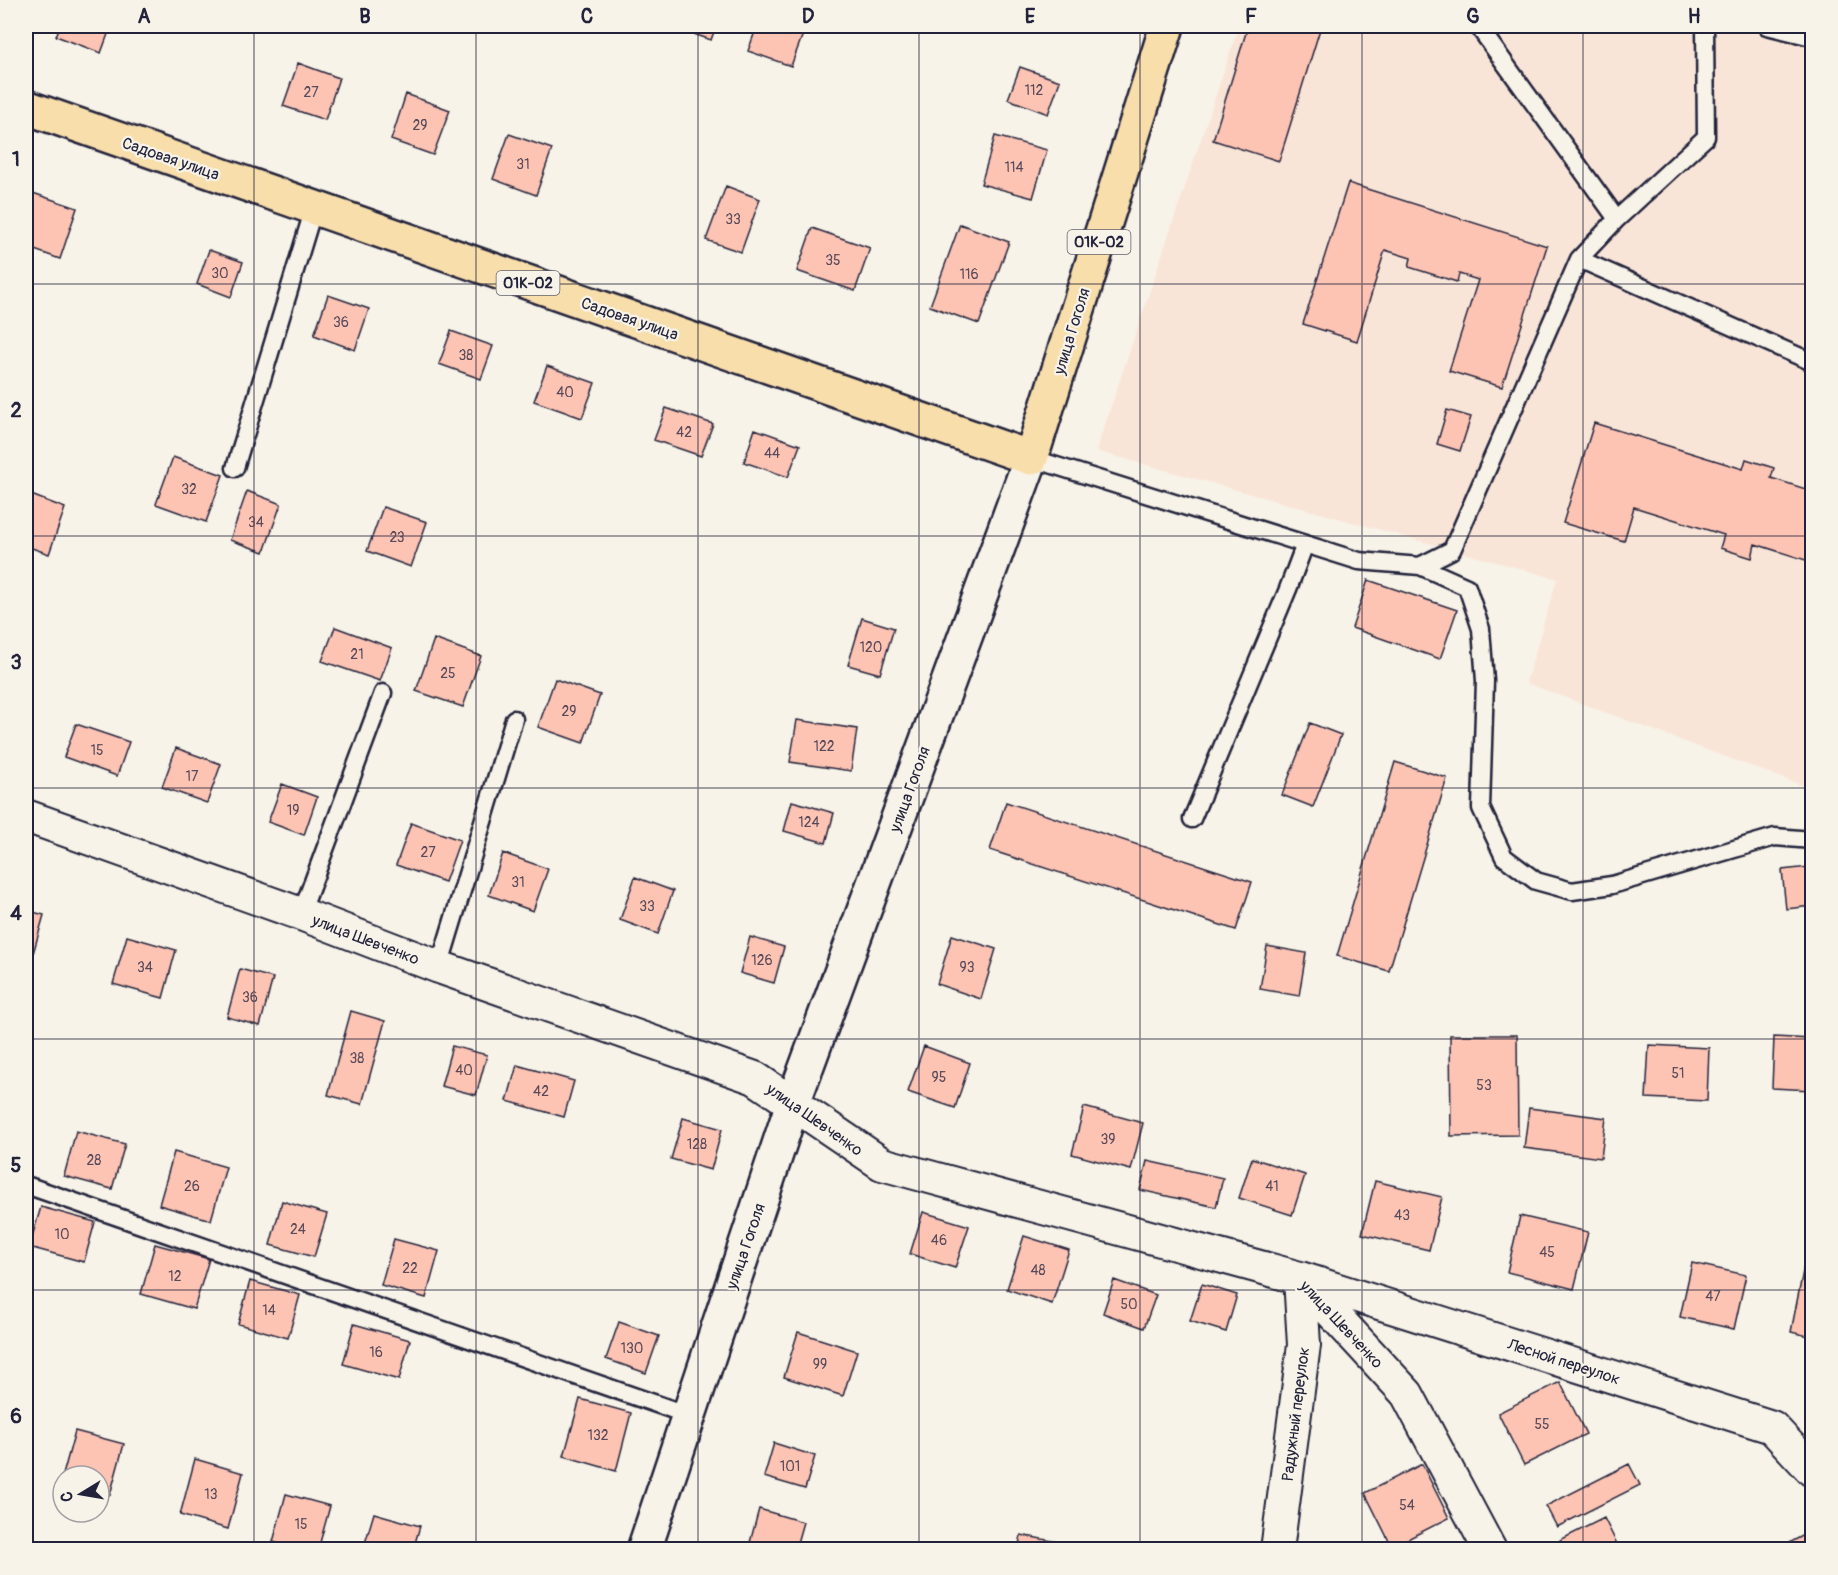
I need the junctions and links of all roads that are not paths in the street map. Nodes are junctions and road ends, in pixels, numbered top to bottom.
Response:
1 (1167, 26) edge
2 (1478, 26) edge
3 (1705, 26) edge
4 (1767, 26) edge
5 (1812, 37) edge
6 (26, 107) edge
7 (314, 208) junction
8 (1617, 219) junction
9 (1579, 259) junction
10 (1812, 361) edge
11 (1031, 458) junction
12 (235, 468) dead end
13 (1305, 544) junction
14 (1420, 566) junction
15 (383, 693) dead end
16 (514, 719) dead end
17 (26, 816) edge
18 (1192, 819) dead end
19 (1812, 840) edge
20 (301, 914) junction
21 (439, 967) junction
22 (793, 1103) junction
23 (26, 1185) edge
24 (1300, 1278) junction
25 (688, 1415) junction
26 (1812, 1470) edge
27 (644, 1550) edge
28 (1277, 1550) edge
29 (1490, 1550) edge

1 - 11 main road, улица Гоголя / 01К-02
2 - 8 lane
3 - 8 lane
4 - 5 lane
6 - 7 main road, Садовая улица / 01К-02
7 - 11 main road, Садовая улица / 01К-02
7 - 12 lane
8 - 9 lane
9 - 10 lane
9 - 14 lane
11 - 13 lane
11 - 22 main road, улица Гоголя
13 - 14 lane
13 - 18 lane
14 - 19 lane
15 - 20 lane
16 - 21 lane
17 - 20 street, улица Шевченко
20 - 21 street, улица Шевченко
21 - 22 street, улица Шевченко
22 - 24 street, улица Шевченко
22 - 25 main road, улица Гоголя
23 - 25 lane
24 - 26 street, Лесной переулок
24 - 28 street, Радужный переулок
24 - 29 street, улица Шевченко
25 - 27 main road, улица Гоголя

